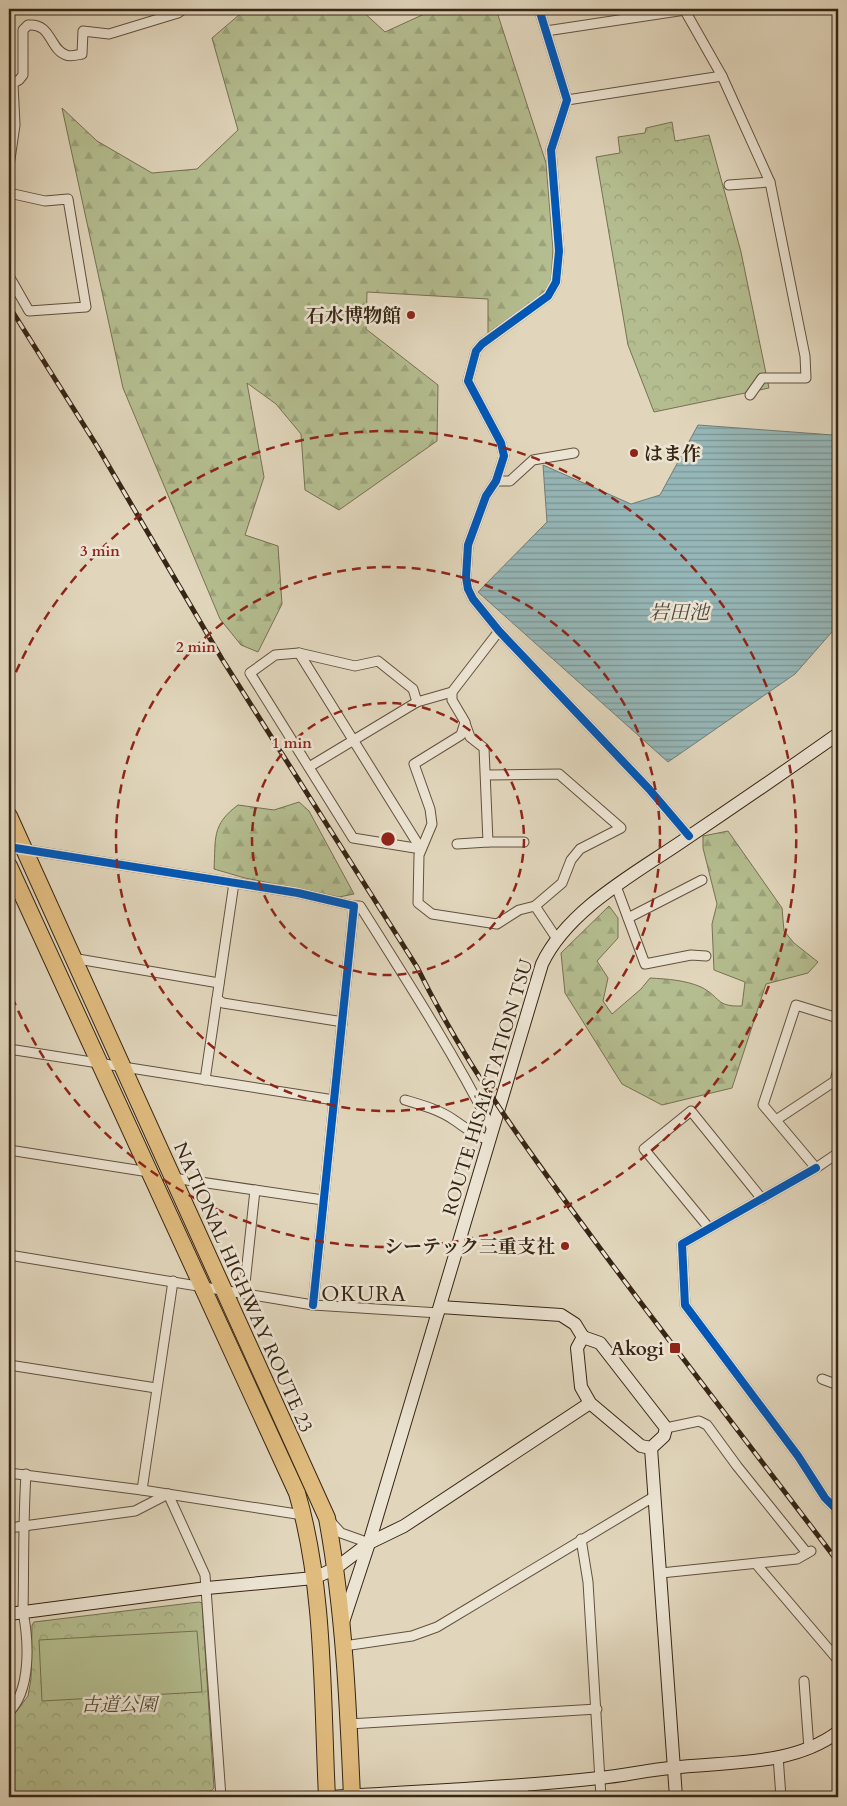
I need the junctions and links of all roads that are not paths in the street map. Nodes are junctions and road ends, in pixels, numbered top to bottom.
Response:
1 (184, 9) edge
2 (539, 9) edge
3 (685, 9) edge
4 (546, 31) junction
5 (722, 76) junction
6 (11, 84) edge
7 (567, 100) junction
8 (9, 166) edge
9 (770, 182) junction
10 (729, 185) dead end
11 (9, 193) edge
12 (9, 276) edge
13 (750, 395) dead end
14 (574, 454) dead end
15 (496, 481) junction
16 (499, 631) junction
17 (299, 653) junction
18 (452, 692) junction
19 (417, 702) junction
20 (465, 722) junction
21 (837, 736) edge
22 (354, 740) junction
23 (308, 767) junction
24 (486, 776) junction
25 (9, 816) edge
26 (689, 836) junction
27 (488, 842) junction
28 (524, 842) dead end
29 (457, 844) dead end
30 (16, 848) edge
31 (421, 849) junction
32 (9, 866) edge
33 (702, 880) dead end
34 (234, 883) junction
35 (616, 886) junction
36 (354, 906) junction
37 (535, 906) junction
38 (628, 918) junction
39 (557, 939) junction
40 (706, 956) dead end
41 (72, 958) junction
42 (219, 983) junction
43 (217, 999) junction
44 (838, 1018) edge
45 (342, 1024) junction
46 (9, 1049) edge
47 (100, 1063) junction
48 (122, 1067) junction
49 (838, 1069) edge
50 (205, 1080) junction
51 (334, 1100) junction
52 (405, 1100) dead end
53 (776, 1120) junction
54 (490, 1134) junction
55 (9, 1150) edge
56 (838, 1153) edge
57 (816, 1168) junction
58 (148, 1172) junction
59 (172, 1178) junction
60 (255, 1190) junction
61 (762, 1199) junction
62 (323, 1200) junction
63 (709, 1228) junction
64 (9, 1255) edge
65 (174, 1281) junction
66 (201, 1286) junction
67 (222, 1289) junction
68 (244, 1293) junction
69 (313, 1305) junction
70 (440, 1310) junction
71 (583, 1338) junction
72 (9, 1364) edge
73 (822, 1379) dead end
74 (838, 1385) edge
75 (156, 1388) junction
76 (590, 1403) junction
77 (666, 1428) junction
78 (651, 1448) junction
79 (9, 1473) edge
80 (26, 1474) junction
81 (142, 1490) junction
82 (168, 1494) junction
83 (656, 1496) junction
84 (838, 1511) edge
85 (304, 1515) junction
86 (327, 1518) junction
87 (24, 1526) junction
88 (9, 1528) edge
89 (581, 1539) junction
90 (369, 1543) junction
91 (757, 1565) junction
92 (336, 1568) junction
93 (661, 1573) junction
94 (314, 1578) junction
95 (207, 1588) junction
96 (23, 1612) junction
97 (9, 1614) edge
98 (342, 1622) junction
99 (344, 1646) junction
100 (838, 1660) edge
101 (804, 1681) dead end
102 (597, 1709) junction
103 (9, 1712) edge
104 (349, 1724) junction
105 (838, 1732) edge
106 (809, 1749) junction
107 (778, 1756) junction
108 (674, 1767) junction
109 (600, 1778) junction
110 (523, 1784) junction
111 (457, 1793) edge
112 (352, 1796) edge
113 (221, 1797) edge
114 (327, 1797) edge
115 (331, 1797) edge
116 (524, 1797) edge
117 (601, 1797) edge
118 (676, 1797) edge
119 (781, 1797) edge

1 - 6 street
2 - 4 street
3 - 4 street
3 - 5 street
4 - 7 street
5 - 7 street
5 - 9 street
6 - 8 street
7 - 15 street
9 - 10 street
9 - 13 street
11 - 12 street
14 - 15 street
15 - 16 street
16 - 18 street
16 - 26 street
17 - 19 street
17 - 22 street
17 - 23 street
18 - 19 street
18 - 20 street
19 - 22 street
20 - 24 street
20 - 31 street
21 - 26 main road, ROUTE HISAI STATION TSU
22 - 23 street
22 - 31 street
23 - 31 street
24 - 27 street
24 - 37 street
25 - 30 highway, NATIONAL HIGHWAY ROUTE 23
26 - 35 main road, ROUTE HISAI STATION TSU
27 - 28 street
27 - 29 street
30 - 34 street
30 - 41 highway, NATIONAL HIGHWAY ROUTE 23
31 - 37 street
32 - 47 highway, NATIONAL HIGHWAY ROUTE 23
33 - 38 street
34 - 36 street
34 - 42 street
35 - 38 street
35 - 39 main road, ROUTE HISAI STATION TSU
36 - 45 street
36 - 54 street
37 - 39 street
38 - 40 street
39 - 54 main road, ROUTE HISAI STATION TSU
41 - 42 street
41 - 48 highway, NATIONAL HIGHWAY ROUTE 23
42 - 43 street
43 - 45 street
43 - 50 street
44 - 53 street
45 - 51 street
46 - 47 street
47 - 48 street
47 - 58 highway, NATIONAL HIGHWAY ROUTE 23
48 - 50 street
48 - 59 highway, NATIONAL HIGHWAY ROUTE 23
49 - 53 street
50 - 51 street
51 - 62 street
52 - 54 street
53 - 57 street
54 - 70 main road, ROUTE HISAI STATION TSU
55 - 58 street
56 - 57 street
57 - 61 street
58 - 66 highway, NATIONAL HIGHWAY ROUTE 23
59 - 60 street
59 - 67 highway, NATIONAL HIGHWAY ROUTE 23
60 - 62 street
60 - 68 street
61 - 63 street
61 - 63 street
62 - 69 street
63 - 84 street
64 - 65 street
65 - 66 street
65 - 75 street
66 - 67 street
66 - 85 highway, NATIONAL HIGHWAY ROUTE 23
67 - 68 street
67 - 86 highway, NATIONAL HIGHWAY ROUTE 23
68 - 69 street
69 - 70 street
70 - 71 main road
70 - 90 main road, ROUTE HISAI STATION TSU
71 - 76 main road
71 - 77 main road
72 - 75 street
73 - 74 street
75 - 81 street
76 - 78 main road
76 - 90 main road
77 - 78 main road
77 - 91 street
78 - 83 main road
79 - 80 street
80 - 81 street
80 - 87 street
81 - 82 street
82 - 85 street
82 - 87 street
82 - 95 street
83 - 89 street
83 - 93 main road
85 - 94 highway, NATIONAL HIGHWAY ROUTE 23
86 - 90 street
86 - 92 highway, NATIONAL HIGHWAY ROUTE 23
87 - 88 street
87 - 96 street
89 - 99 street
89 - 102 street
90 - 92 main road
90 - 98 main road, ROUTE HISAI STATION TSU
91 - 93 street
91 - 100 street
92 - 94 main road
92 - 98 highway, NATIONAL HIGHWAY ROUTE 23
93 - 108 main road
94 - 95 main road
94 - 114 highway, NATIONAL HIGHWAY ROUTE 23
95 - 96 main road
95 - 113 street
96 - 97 main road
96 - 103 street
98 - 99 highway, NATIONAL HIGHWAY ROUTE 23
99 - 104 highway, NATIONAL HIGHWAY ROUTE 23
101 - 106 street
102 - 104 street
102 - 109 street
104 - 112 highway, NATIONAL HIGHWAY ROUTE 23
105 - 106 main road
106 - 107 main road
107 - 108 main road
107 - 119 street
108 - 109 main road
108 - 118 main road
109 - 110 main road
109 - 117 street
110 - 111 main road
110 - 116 street
111 - 112 main road
112 - 115 main road

